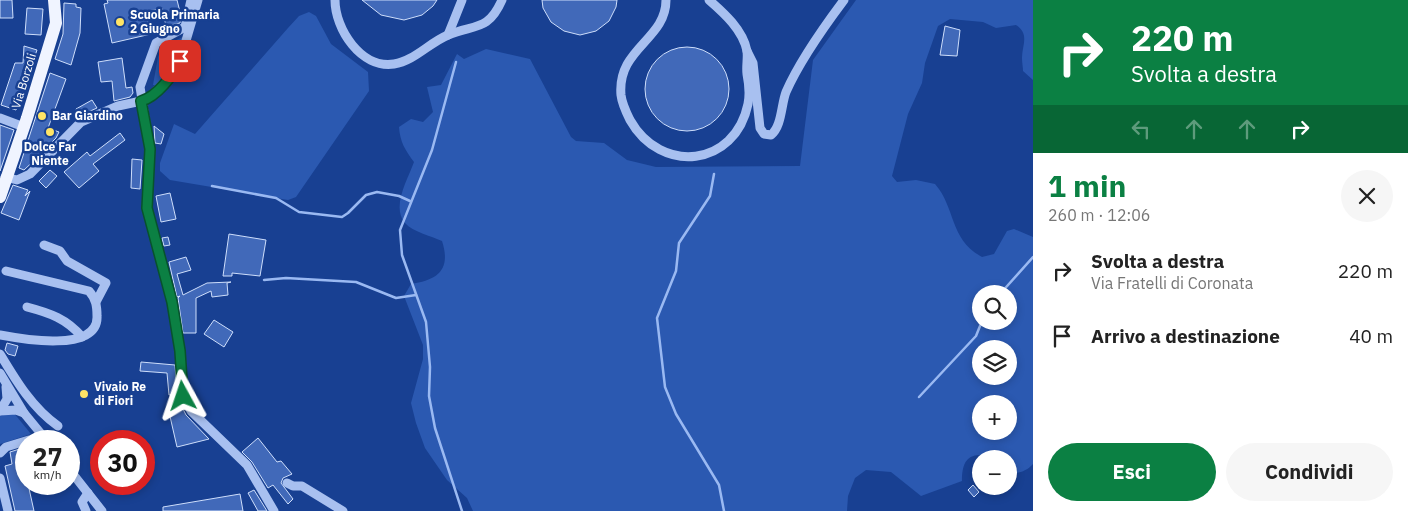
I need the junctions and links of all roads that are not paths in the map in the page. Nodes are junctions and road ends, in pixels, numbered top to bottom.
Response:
1 (54, 0) edge
2 (191, 0) edge
3 (198, 0) edge
4 (335, 0) edge
5 (462, 0) edge
6 (502, 0) edge
7 (666, 0) edge
8 (709, 0) edge
9 (844, 0) edge
10 (448, 35) junction
11 (747, 51) junction
12 (141, 101) junction
13 (0, 118) edge
14 (24, 127) junction
15 (3, 181) edge
16 (0, 197) edge
17 (44, 245) dead end
18 (6, 271) dead end
19 (96, 302) junction
20 (27, 307) dead end
21 (0, 335) edge
22 (82, 337) junction
23 (0, 354) edge
24 (1, 378) edge
25 (0, 411) edge
26 (24, 413) junction
27 (58, 426) dead end
28 (38, 430) edge
29 (15, 444) edge
30 (0, 453) edge
31 (0, 478) edge
32 (287, 482) dead end
33 (80, 483) edge
34 (88, 493) junction
35 (0, 501) edge
36 (2, 511) edge
37 (8, 511) edge
38 (86, 511) edge
39 (102, 511) edge
40 (274, 511) edge
41 (343, 511) edge

1 - 14 main road, Via Borzoli
2 - 12 street
3 - 12 street
4 - 10 street
5 - 10 street
6 - 10 street
7 - 11 street
8 - 11 street
9 - 11 street
12 - 15 street
12 - 40 street
13 - 14 street
14 - 15 main road, Via Borzoli
15 - 16 main road, Via Borzoli
17 - 19 street
18 - 19 street
19 - 22 street
20 - 22 street
21 - 22 street
23 - 27 street
24 - 25 street
24 - 26 street
25 - 26 street
26 - 28 street
29 - 30 street
31 - 37 street
32 - 41 street
33 - 34 street
34 - 38 street
34 - 39 street
35 - 36 street

